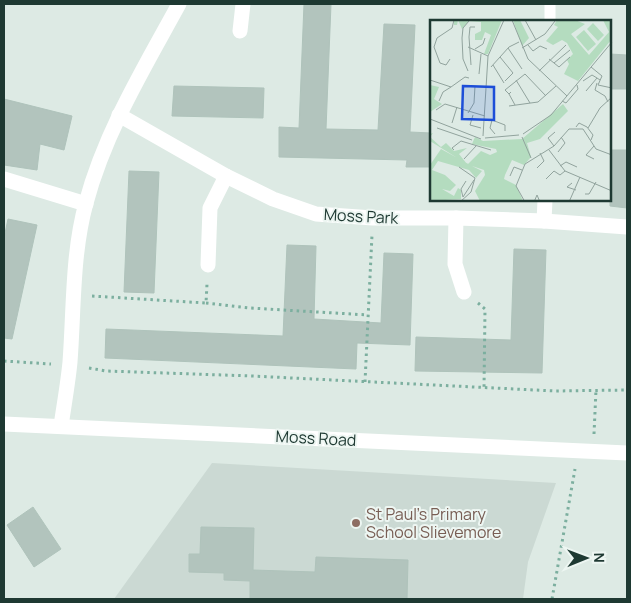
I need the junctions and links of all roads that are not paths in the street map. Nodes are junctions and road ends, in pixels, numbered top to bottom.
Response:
1 (179, 4) edge
2 (243, 4) edge
3 (550, 4) edge
4 (550, 20) edge
5 (240, 31) dead end
6 (119, 115) junction
7 (226, 176) junction
8 (4, 179) edge
9 (545, 201) edge
10 (86, 204) junction
11 (456, 218) junction
12 (544, 221) junction
13 (627, 227) edge
14 (208, 265) road end
15 (464, 292) road end
16 (4, 424) edge
17 (61, 426) junction
18 (627, 453) edge

1 - 6 street
2 - 5 street
3 - 4 lane
6 - 7 street, Moss Park
6 - 10 street
7 - 11 street, Moss Park
7 - 14 street
8 - 10 street
9 - 12 street
10 - 17 street
11 - 12 street, Moss Park
11 - 15 street
12 - 13 street, Moss Park
16 - 17 street, Moss Road
17 - 18 street, Moss Road

